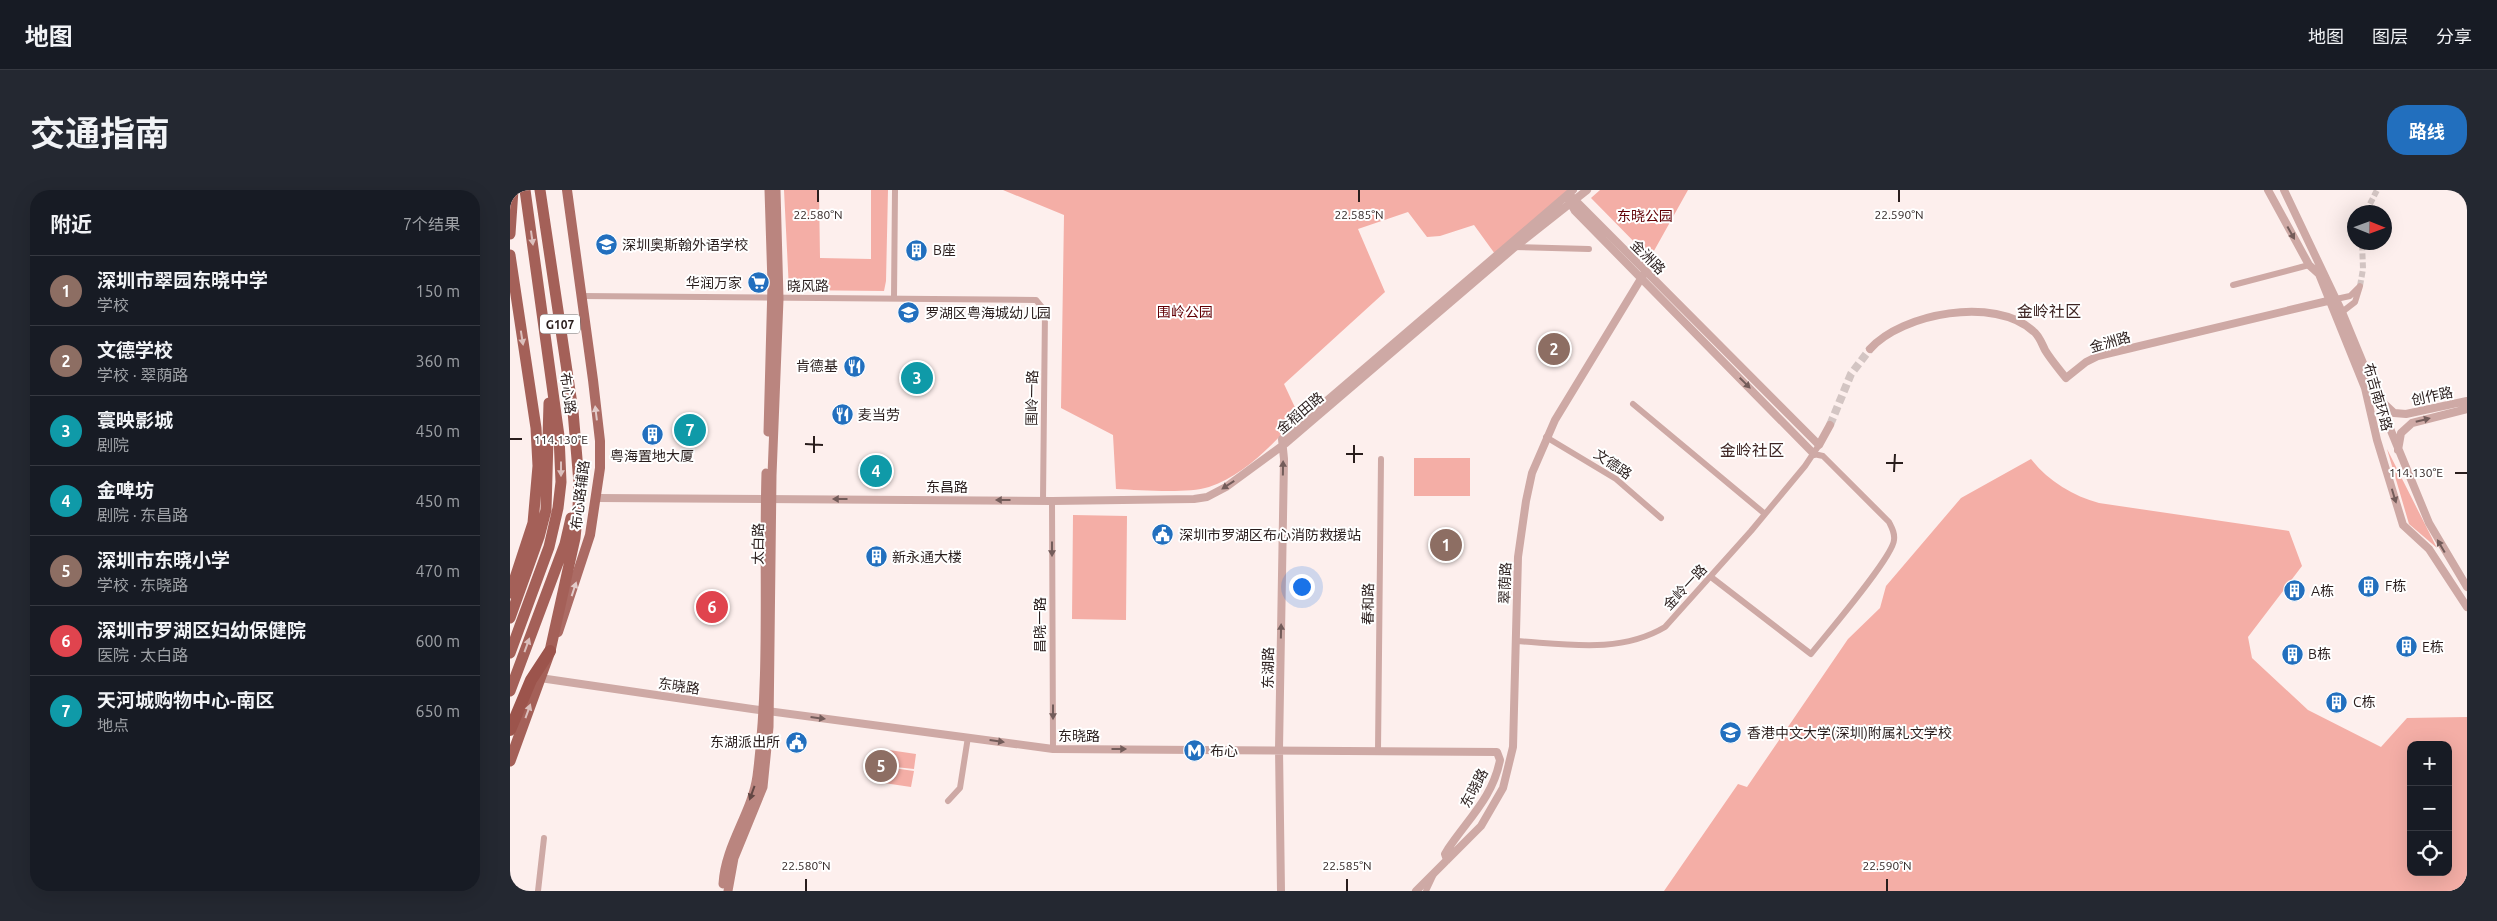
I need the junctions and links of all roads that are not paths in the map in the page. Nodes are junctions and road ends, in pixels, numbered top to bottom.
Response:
1 (513, 190) edge
2 (525, 190) edge
3 (540, 190) edge
4 (567, 190) edge
5 (769, 190) edge
6 (776, 190) edge
7 (895, 190) edge
8 (1587, 190) edge
9 (2268, 190) edge
10 (2284, 190) edge
11 (1571, 197) edge
12 (510, 234) edge
13 (1504, 247) junction
14 (1514, 247) junction
15 (1589, 249) dead end
16 (510, 256) edge
17 (2309, 266) junction
18 (1643, 275) junction
19 (2234, 285) dead end
20 (581, 296) junction
21 (894, 298) junction
22 (775, 299) junction
23 (2332, 299) junction
24 (1036, 300) joint
25 (2342, 312) junction
26 (1870, 349) tunnel mouth
27 (550, 374) junction
28 (2378, 398) junction
29 (2467, 401) edge
30 (1633, 404) dead end
31 (2467, 409) edge
32 (1830, 425) tunnel mouth
33 (1546, 437) junction
34 (1819, 445) junction
35 (1281, 446) junction
36 (2398, 452) junction
37 (1814, 454) junction
38 (1823, 456) junction
39 (576, 458) junction
40 (1381, 459) dead end
41 (597, 498) junction
42 (769, 499) junction
43 (1043, 500) junction
44 (1052, 501) junction
45 (1765, 514) junction
46 (1661, 518) dead end
47 (1711, 577) junction
48 (2467, 587) edge
49 (510, 593) edge
50 (2467, 607) edge
51 (510, 618) edge
52 (1516, 641) junction
53 (550, 651) junction
54 (510, 653) edge
55 (540, 678) junction
56 (510, 691) edge
57 (766, 711) junction
58 (510, 730) edge
59 (968, 736) junction
60 (1053, 749) junction
61 (1279, 749) junction
62 (1378, 751) junction
63 (510, 762) edge
64 (948, 801) dead end
65 (544, 838) dead end
66 (1448, 860) junction
67 (1435, 871) junction
68 (538, 891) edge
69 (722, 891) edge
70 (728, 891) edge
71 (1281, 891) edge
72 (1416, 891) edge
73 (1426, 891) edge

1 - 12 highway
2 -> 27 highway, 布心路
3 - 39 highway, 布心路 / G107
4 - 20 main road, 布心路辅路
5 - 22 main road, 太白路
6 - 22 main road, 太白路
7 - 21 street
8 - 11 street, 金稻田路
9 -> 17 street, 布吉南环路
10 - 23 street, 布吉南环路
11 - 13 street, 金稻田路
11 - 14 street, 金稻田路
11 - 18 street, 金洲路
13 - 14 street
13 - 35 street, 金稻田路
14 - 15 street
14 - 35 street, 金稻田路
16 -> 49 highway, G107
17 - 19 street
17 - 23 street, 布吉南环路
18 - 33 street, 翠荫路
18 - 34 street, 金洲路
18 -> 37 street, 金洲路
20 - 22 street, 晓风路
41 -> 20 main road, 布心路辅路
21 - 22 street, 晓风路
21 - 24 street, 晓风路
22 - 42 main road, 太白路
23 - 25 street, 布吉南环路
23 - 25 street
23 - 26 street, 金洲路
23 -> 50 street, 布吉南环路
24 - 43 street, 围岭一路
25 - 28 street, 布吉南环路
27 - 51 highway
27 -> 54 highway, 布心路
28 - 29 street, 创作路
28 - 36 street, 布吉南环路
30 - 45 street
36 -> 31 street, 创作路
32 - 34 street
33 - 46 street, 文德路
33 - 52 street, 翠荫路
34 - 37 street, 金岭一路
34 - 38 street
35 -> 44 street, 东昌路
61 -> 35 street, 东湖路
48 -> 36 street, 布吉南环路
37 - 38 street
37 - 45 street, 金岭一路
38 - 47 street
39 - 53 highway, 布心路 / G107
56 -> 39 highway, 布心路
40 - 62 street, 春和路
41 - 42 street, 东昌路
53 -> 41 main road, 布心路辅路
43 -> 42 street, 东昌路
42 - 57 main road, 太白路
43 - 44 street, 东昌路
44 -> 60 street, 昌晓一路
45 - 47 street, 金岭一路
47 - 52 street, 金岭一路
52 - 66 street, 翠荫路
53 - 55 highway, 布心路辅路 / G107
53 - 58 highway
55 - 57 street, 东晓路
63 -> 55 highway, 布心路辅路 / G107
57 -> 59 street, 东晓路
57 -> 69 main road, 太白路
57 - 70 main road, 太白路
59 -> 60 street, 东晓路
59 - 64 street
60 -> 61 street, 东晓路
61 - 62 street, 东晓路
61 - 71 street, 东湖路
62 - 66 street, 东晓路
65 - 68 street
66 - 67 street, 翠荫路
67 - 72 street, 翠荫路
67 - 73 street

